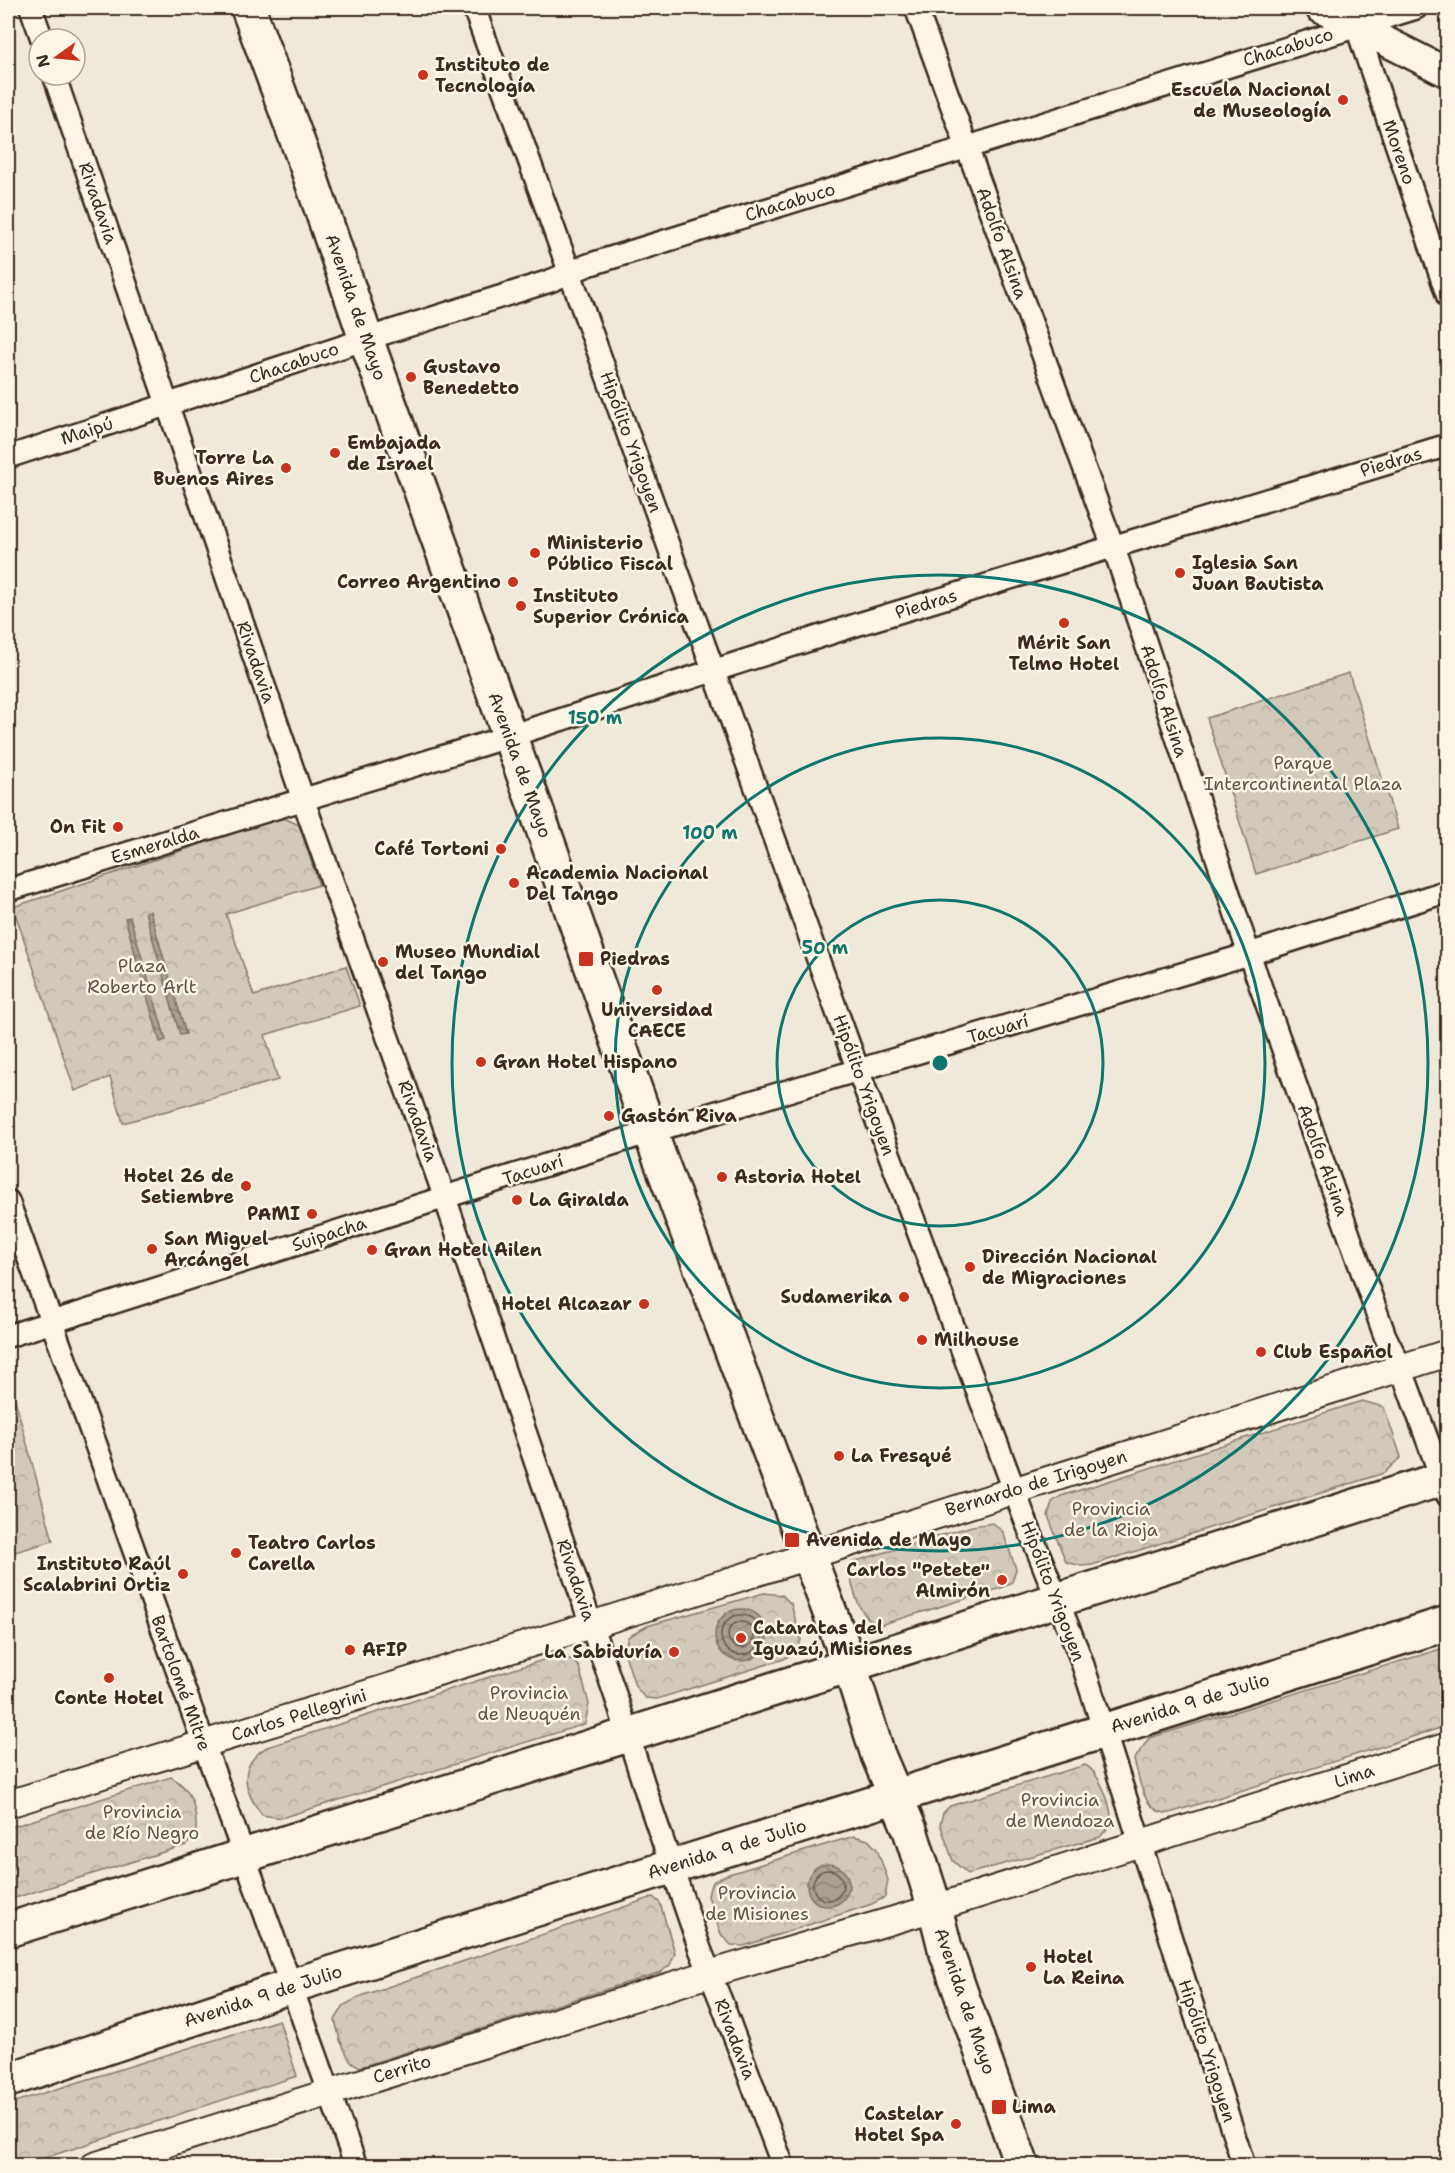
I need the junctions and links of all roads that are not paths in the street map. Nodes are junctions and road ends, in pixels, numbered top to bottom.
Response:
1 (32, 8) edge
2 (248, 8) edge
3 (474, 8) edge
4 (916, 8) edge
5 (1320, 8) edge
6 (1416, 8) edge
7 (1353, 17) edge
8 (38, 27) edge
9 (1448, 73) edge
10 (58, 87) edge
11 (967, 147) junction
12 (570, 273) junction
13 (1448, 297) edge
14 (366, 339) junction
15 (167, 405) junction
16 (1448, 446) edge
17 (8, 457) edge
18 (1113, 546) junction
19 (713, 669) junction
20 (510, 736) junction
21 (303, 799) junction
22 (8, 890) edge
23 (1448, 891) edge
24 (1249, 954) junction
25 (858, 1070) junction
26 (650, 1132) junction
27 (445, 1198) junction
28 (8, 1201) edge
29 (52, 1322) junction
30 (8, 1336) edge
31 (1448, 1353) edge
32 (1401, 1368) junction
33 (1445, 1484) edge
34 (1015, 1491) junction
35 (807, 1556) junction
36 (1058, 1600) junction
37 (1448, 1623) edge
38 (591, 1625) junction
39 (850, 1666) junction
40 (1105, 1730) junction
41 (628, 1735) junction
42 (202, 1744) junction
43 (1448, 1746) edge
44 (896, 1797) junction
45 (8, 1804) edge
46 (1140, 1844) junction
47 (243, 1856) junction
48 (671, 1866) junction
49 (934, 1908) junction
50 (8, 1930) edge
51 (710, 1974) junction
52 (291, 1986) junction
53 (8, 2080) edge
54 (330, 2091) junction
55 (94, 2166) edge
56 (356, 2166) edge
57 (783, 2166) edge
58 (1022, 2166) edge
59 (1244, 2166) edge

1 - 8 street
2 - 14 main road, Avenida de Mayo
3 - 12 street, Hipólito Yrigoyen
4 - 11 street, Adolfo Alsina
5 - 7 main road
6 - 7 street, Chacabuco
7 - 9 main road
7 - 11 street, Chacabuco
7 - 13 street, Moreno
10 - 15 street, Rivadavia
11 - 12 street, Chacabuco
11 - 18 street, Adolfo Alsina
12 - 14 street, Chacabuco
12 - 19 street, Hipólito Yrigoyen
14 - 15 street, Chacabuco
14 - 20 main road, Avenida de Mayo
15 - 17 street, Maipú
15 - 21 street, Rivadavia
16 - 18 street, Piedras
18 - 19 street, Piedras
18 - 24 street, Adolfo Alsina
19 - 20 street, Piedras
19 - 25 street, Hipólito Yrigoyen
20 - 21 street, Piedras
20 - 26 main road, Avenida de Mayo
21 - 22 street, Esmeralda
21 - 27 street, Rivadavia
23 - 24 street, Tacuarí
24 - 25 street, Tacuarí
24 - 32 street, Adolfo Alsina
25 - 26 street, Tacuarí
25 - 34 street, Hipólito Yrigoyen
26 - 27 street, Tacuarí
26 - 35 main road, Avenida de Mayo
27 - 29 street, Suipacha
27 - 38 street, Rivadavia
28 - 29 street, Bartolomé Mitre
29 - 30 street, Suipacha
29 - 42 street, Bartolomé Mitre
31 - 32 street, Bernardo de Irigoyen
32 - 33 street, Adolfo Alsina
32 - 34 street, Bernardo de Irigoyen
33 - 36 main road
34 - 35 street, Bernardo de Irigoyen
34 - 36 street, Hipólito Yrigoyen
35 - 38 street, Bernardo de Irigoyen
35 - 39 main road, Avenida de Mayo
36 - 39 main road
36 - 40 street, Hipólito Yrigoyen
37 - 40 main road, Avenida 9 de Julio
38 - 41 street, Rivadavia
38 - 42 street, Carlos Pellegrini
39 - 41 main road
39 - 44 main road, Avenida de Mayo
40 - 44 main road, Avenida 9 de Julio
40 - 46 street, Hipólito Yrigoyen
41 - 47 main road
41 - 48 street, Rivadavia
42 - 45 street, Carlos Pellegrini
42 - 47 street, Bartolomé Mitre
43 - 46 street, Lima
44 - 48 main road, Avenida 9 de Julio
44 - 49 main road, Avenida de Mayo
46 - 49 street, Lima
46 - 59 street, Hipólito Yrigoyen
47 - 50 main road
47 - 52 street, Bartolomé Mitre
48 - 51 street, Rivadavia
48 - 52 main road, Avenida 9 de Julio
49 - 51 street, Lima
49 - 58 main road, Avenida de Mayo
51 - 54 street, Cerrito
51 - 57 street, Rivadavia
52 - 53 main road, Avenida 9 de Julio
52 - 54 street, Bartolomé Mitre
54 - 55 street, Cerrito
54 - 56 street, Bartolomé Mitre

